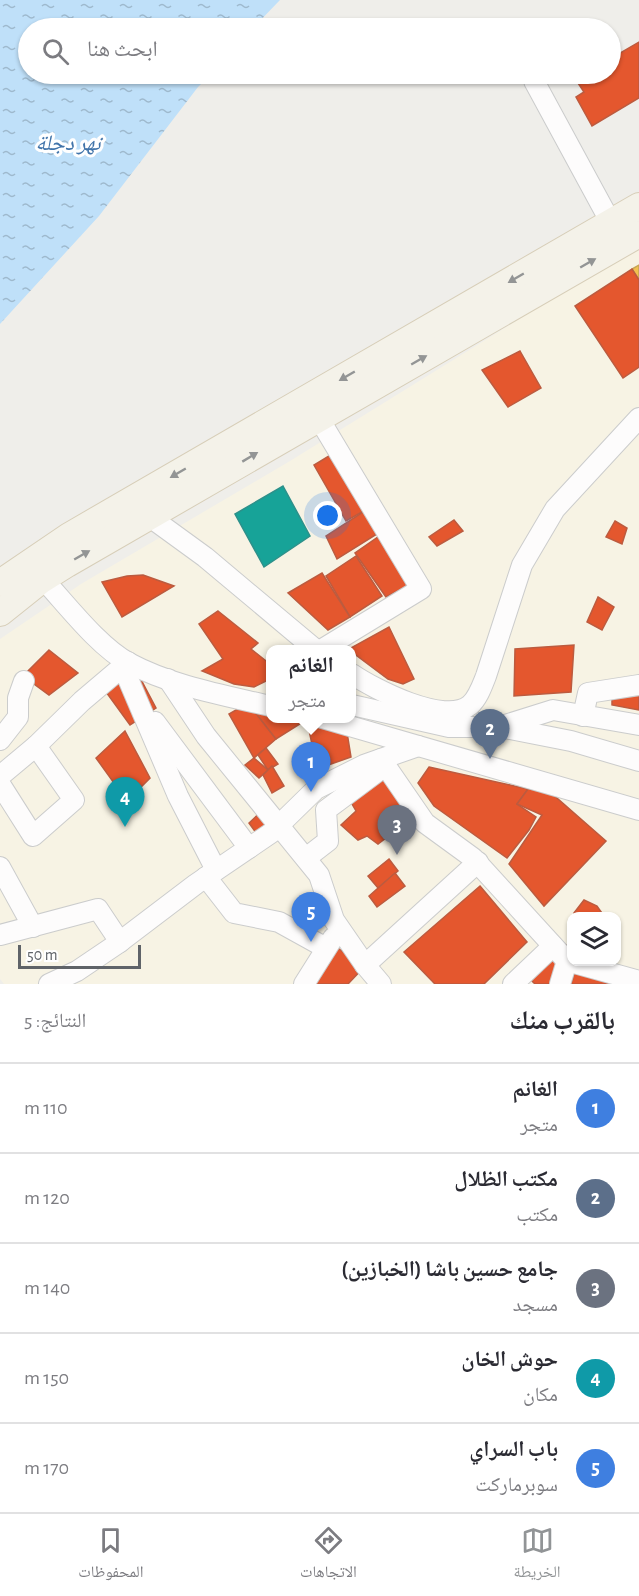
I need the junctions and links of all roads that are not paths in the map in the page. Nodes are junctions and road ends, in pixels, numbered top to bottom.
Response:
1 (536, 84) edge
2 (639, 206) edge
3 (610, 223) junction
4 (639, 234) edge
5 (318, 417) junction
6 (639, 418) edge
7 (150, 517) junction
8 (43, 579) junction
9 (0, 583) edge
10 (0, 613) edge
11 (310, 645) edge
12 (329, 645) edge
13 (125, 665) junction
14 (356, 677) edge
15 (168, 679) junction
16 (24, 681) dead end
17 (639, 685) edge
18 (135, 696) junction
19 (266, 705) edge
20 (356, 706) edge
21 (584, 716) junction
22 (339, 723) edge
23 (639, 725) edge
24 (500, 727) junction
25 (0, 740) edge
26 (36, 746) junction
27 (418, 746) junction
28 (639, 761) edge
29 (383, 763) junction
30 (0, 776) edge
31 (0, 784) edge
32 (639, 810) edge
33 (7, 812) edge
34 (280, 825) junction
35 (249, 848) junction
36 (306, 858) junction
37 (478, 862) junction
38 (1, 870) edge
39 (211, 874) junction
40 (33, 927) junction
41 (340, 928) junction
42 (0, 935) edge
43 (120, 942) junction
44 (553, 946) junction
45 (326, 948) junction
46 (567, 962) joint
47 (365, 965) junction
48 (582, 966) edge
49 (639, 981) edge
50 (49, 984) edge
51 (304, 984) edge
52 (381, 984) edge
53 (513, 984) edge
54 (560, 984) edge

1 - 3 street
2 - 3 main road
3 -> 9 main road
5 -> 4 main road
7 -> 5 main road
5 - 12 street
6 - 14 street
8 -> 7 main road
7 - 11 street
8 - 10 main road
8 - 13 street
13 - 15 street
13 - 18 street
13 - 26 street
15 - 19 street
15 - 34 street
16 - 25 street
17 - 21 street
18 - 35 street
18 - 39 street
20 - 24 street
21 - 23 street
21 - 24 street
22 - 27 street
24 - 28 street
26 - 30 street
26 - 33 street
27 - 29 street
27 - 32 street
29 - 34 street
29 - 36 street
29 - 37 street
31 - 33 street
34 - 35 street
34 - 36 street
35 - 39 street
36 - 41 street
37 - 44 street
37 - 47 street
38 - 40 street
39 - 43 street
39 - 45 street
40 - 42 street
40 - 43 street
41 - 45 street
41 - 47 street
43 - 50 street
44 - 46 street
44 - 53 street
45 - 51 street
46 - 54 street
47 - 52 street
48 - 49 street

